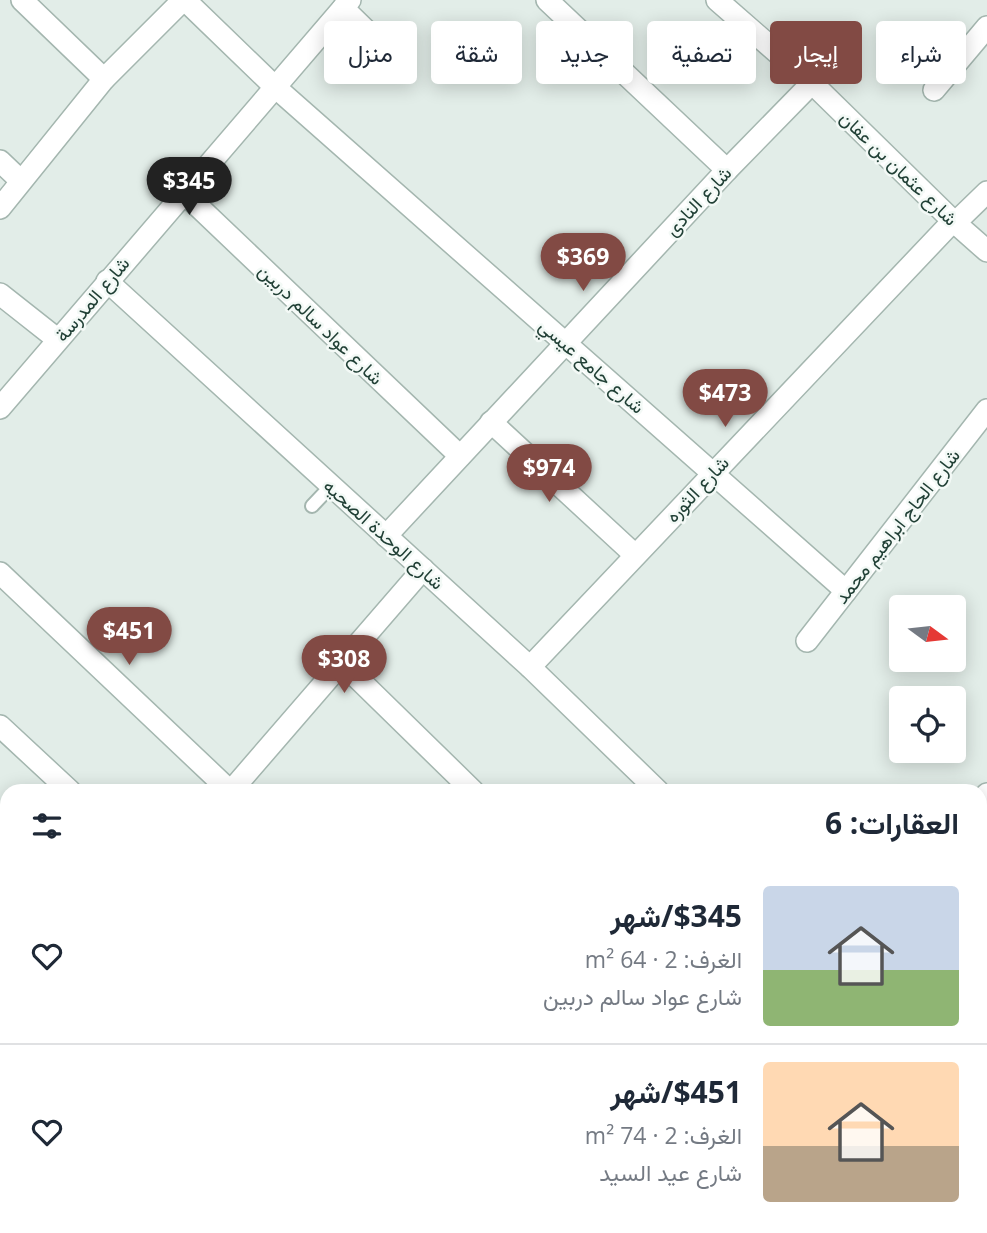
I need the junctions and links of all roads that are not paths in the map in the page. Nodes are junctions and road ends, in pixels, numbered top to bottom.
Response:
1 (22, 0) edge
2 (184, 0) edge
3 (547, 0) edge
4 (717, 0) edge
5 (346, 4) edge
6 (361, 21) edge
7 (987, 27) edge
8 (770, 46) edge
9 (104, 79) junction
10 (811, 84) edge
11 (813, 84) edge
12 (274, 86) junction
13 (934, 90) dead end
14 (0, 161) edge
15 (727, 170) junction
16 (21, 181) junction
17 (183, 192) junction
18 (987, 192) edge
19 (0, 208) edge
20 (954, 222) junction
21 (987, 251) edge
22 (107, 281) junction
23 (0, 294) edge
24 (58, 339) junction
25 (565, 343) junction
26 (1, 407) edge
27 (987, 410) edge
28 (491, 422) junction
29 (460, 456) junction
30 (712, 473) junction
31 (331, 486) junction
32 (312, 506) dead end
33 (386, 536) junction
34 (635, 555) junction
35 (423, 569) junction
36 (0, 573) edge
37 (846, 591) junction
38 (807, 641) dead end
39 (343, 664) junction
40 (530, 667) junction
41 (0, 726) edge
42 (62, 784) edge
43 (223, 784) edge
44 (236, 784) edge
45 (466, 784) edge
46 (651, 784) edge

1 - 9 street
2 - 9 street
2 - 12 street, شارع جامع عيسي
3 - 15 street
4 - 8 street, شارع عثمان بن عفان
5 - 6 street
5 - 12 street, شارع المدرسة
7 - 13 street
9 - 16 street
10 - 15 street, شارع النادى
11 - 20 street, شارع عثمان بن عفان
12 - 17 street, شارع المدرسة
12 - 25 street, شارع جامع عيسي
14 - 16 street
15 - 25 street, شارع النادى
16 - 19 street
17 - 22 street, شارع المدرسة
17 - 29 street, شارع عواد سالم دربين
18 - 20 street, شارع الثوره
20 - 21 street, شارع عثمان بن عفان
20 - 30 street, شارع الثوره
22 - 24 street, شارع المدرسة
22 - 31 street, شارع الوحدة الصحيه
23 - 24 street
24 - 26 street, شارع المدرسة
25 - 28 street, شارع النادى
25 - 30 street, شارع جامع عيسي
27 - 37 street, شارع الحاج ابراهيم محمد
28 - 29 street, شارع النادى
28 - 34 street
29 - 33 street, شارع النادى
30 - 34 street, شارع الثوره
30 - 37 street, شارع جامع عيسي
31 - 32 lane
31 - 33 street, شارع الوحدة الصحيه
33 - 35 street, شارع الوحدة الصحيه
34 - 40 street, شارع الثوره
35 - 39 street
35 - 40 street, شارع الوحدة الصحيه
36 - 43 street
37 - 38 street, شارع الحاج ابراهيم محمد
39 - 44 street
39 - 45 street
40 - 46 street, شارع الوحدة الصحيه
41 - 42 street

